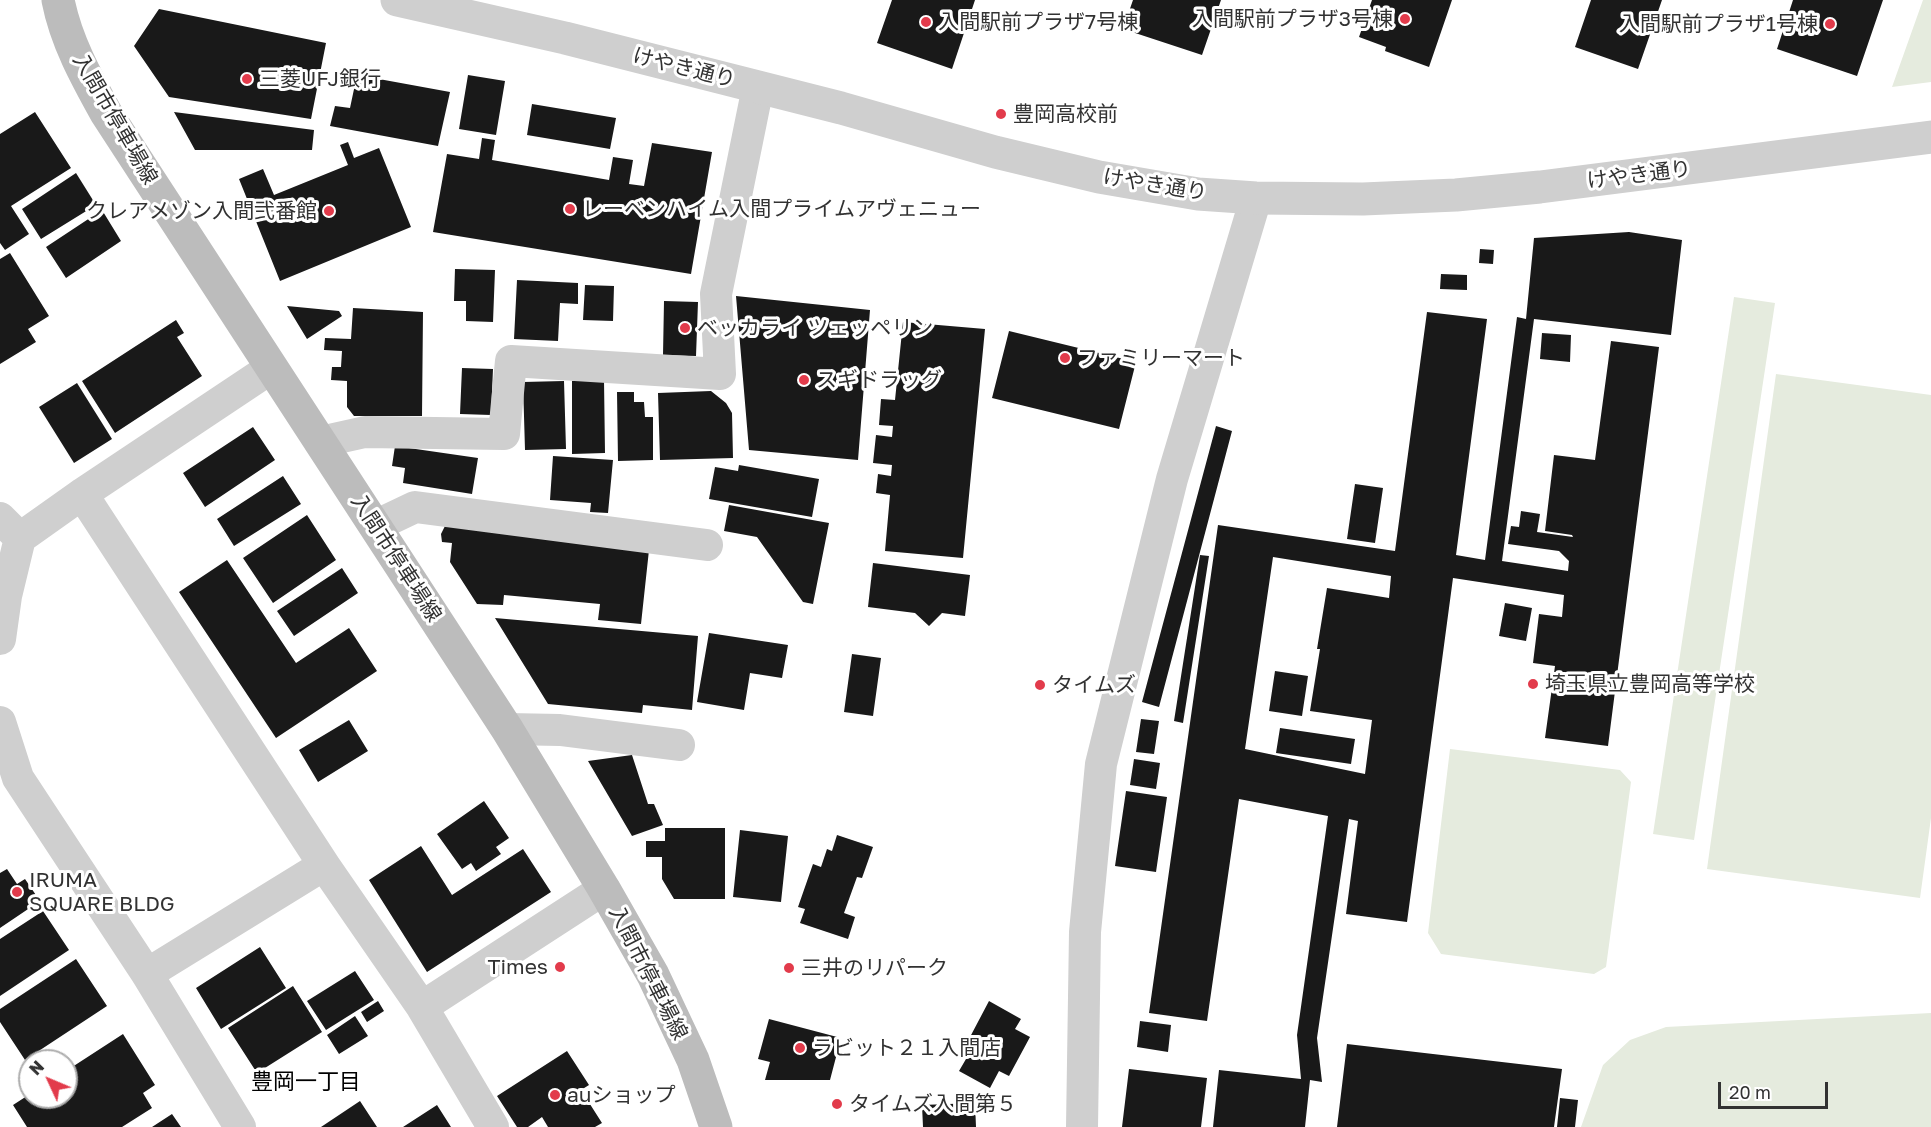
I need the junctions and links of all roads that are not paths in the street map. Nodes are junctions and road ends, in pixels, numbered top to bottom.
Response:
1 (58, 0) edge
2 (397, 0) edge
3 (758, 87) junction
4 (1931, 137) edge
5 (1256, 198) junction
6 (271, 368) junction
7 (320, 442) junction
8 (82, 494) junction
9 (375, 526) junction
10 (10, 528) edge
11 (707, 545) dead end
12 (0, 639) edge
13 (0, 722) edge
14 (507, 729) junction
15 (679, 745) dead end
16 (324, 865) junction
17 (604, 889) junction
18 (147, 974) junction
19 (422, 1007) junction
20 (240, 1127) edge
21 (493, 1127) edge
22 (716, 1127) edge
23 (1082, 1127) edge

1 - 6 main road, 入間市停車場線
2 - 3 street, けやき通り
3 - 5 street, けやき通り
3 - 7 street
4 - 5 street, けやき通り
5 - 23 street
6 - 7 main road, 入間市停車場線
6 - 8 street
7 - 9 main road, 入間市停車場線
8 - 10 street
8 - 16 street
9 - 11 street
9 - 14 main road, 入間市停車場線
10 - 12 street
13 - 18 street
14 - 15 street
14 - 17 main road, 入間市停車場線
16 - 18 street
16 - 19 street
17 - 19 street
17 - 22 main road, 入間市停車場線
18 - 20 street
19 - 21 street

